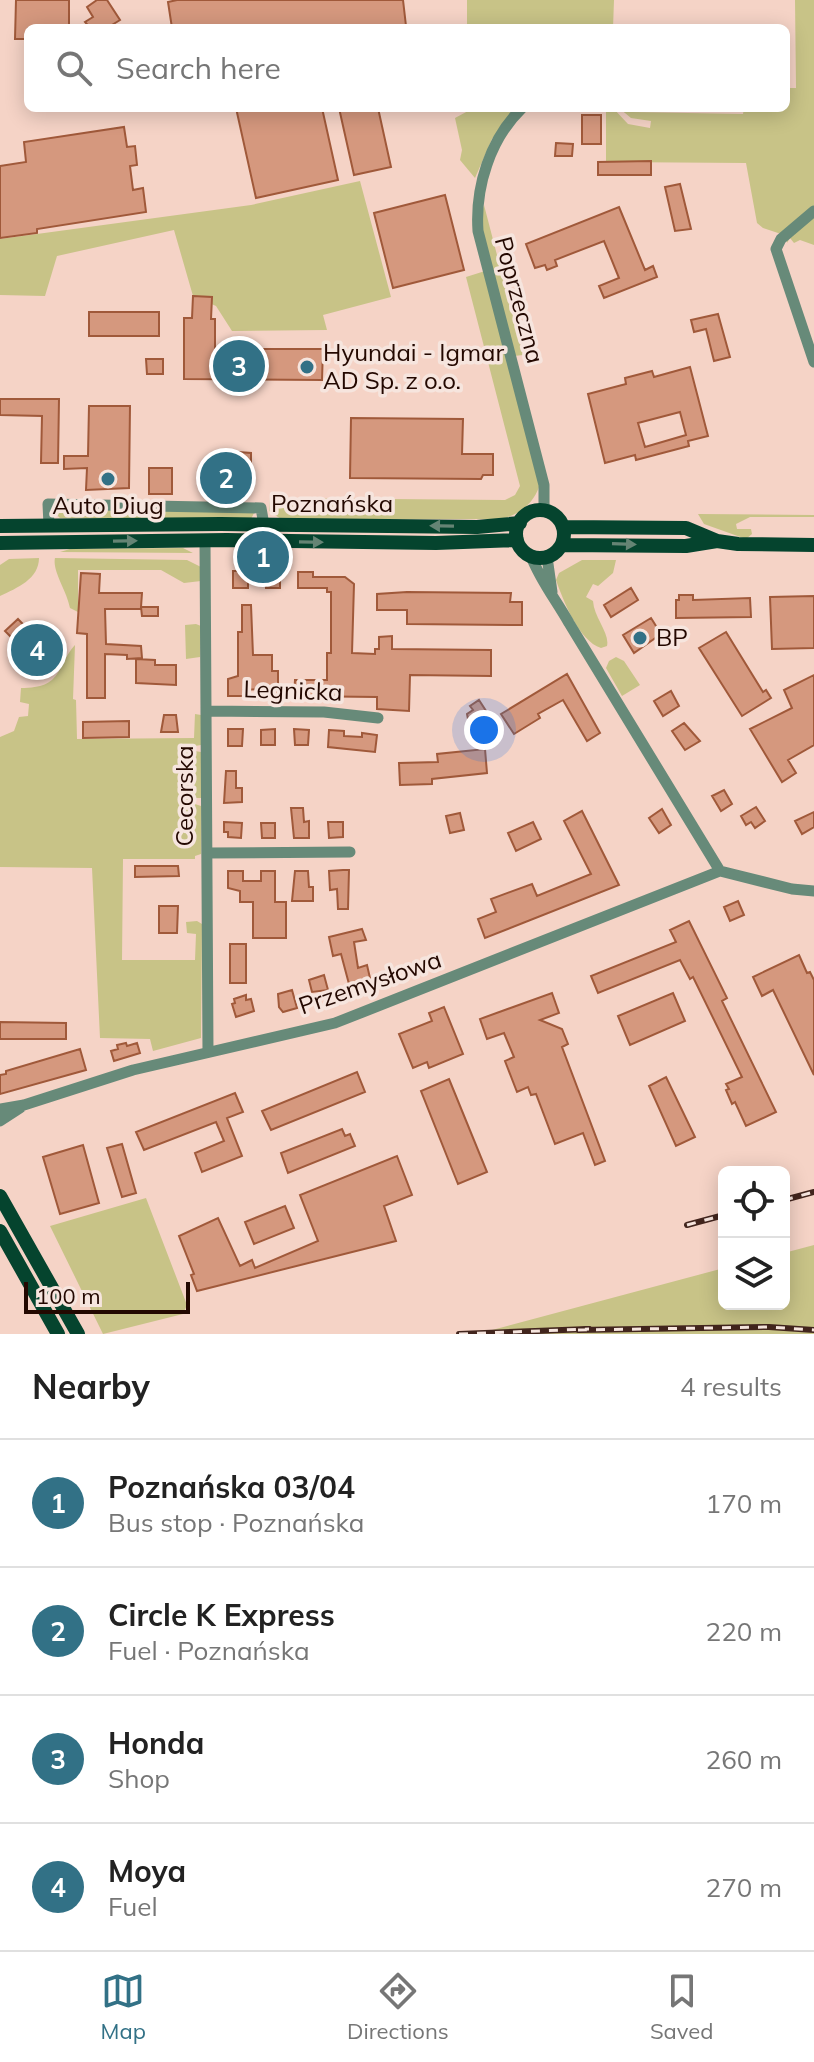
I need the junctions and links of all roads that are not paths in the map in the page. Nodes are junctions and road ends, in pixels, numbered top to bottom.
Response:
1 (518, 112) edge
2 (814, 211) edge
3 (814, 362) edge
4 (544, 511) junction
5 (520, 523) junction
6 (49, 525) junction
7 (264, 525) junction
8 (0, 526) edge
9 (563, 527) junction
10 (517, 540) junction
11 (205, 541) junction
12 (717, 541) junction
13 (0, 543) edge
14 (562, 545) junction
15 (814, 545) edge
16 (531, 556) junction
17 (547, 557) junction
18 (552, 592) junction
19 (207, 711) junction
20 (378, 718) dead end
21 (350, 852) dead end
22 (207, 853) junction
23 (720, 871) junction
24 (814, 891) edge
25 (208, 1052) junction
26 (24, 1105) junction
27 (0, 1109) edge
28 (0, 1121) edge
29 (0, 1196) edge
30 (0, 1231) edge
31 (58, 1334) edge
32 (78, 1334) edge

1 - 4 street, Poprzeczna
2 - 3 street
4 - 5 main road
4 - 9 main road
5 -> 7 main road, Poznańska
5 - 10 main road
6 - 7 main road, Poznańska
6 - 7 street
6 - 8 main road, Poznańska
9 - 12 main road
9 - 14 main road
11 -> 10 main road, Poznańska
10 - 16 main road
13 -> 11 main road, Poznańska
11 - 19 street, Cecorska
14 -> 12 main road
12 - 15 main road
14 - 17 main road
16 - 17 main road
16 - 18 street
17 - 18 street
18 - 23 street
19 - 20 street, Legnicka
19 - 22 street, Cecorska
21 - 22 street
22 - 25 street, Cecorska
23 - 24 street
23 - 25 street, Przemysłowa
25 - 26 street, Przemysłowa
26 - 27 street, Przemysłowa
26 - 28 street, Przemysłowa
29 - 32 main road
30 - 31 main road

